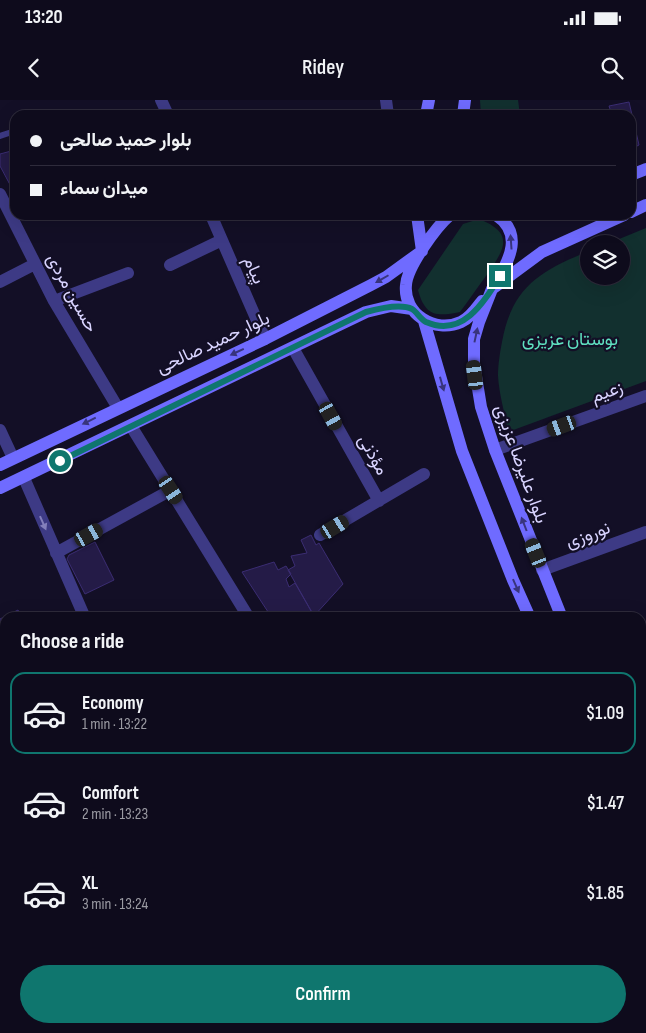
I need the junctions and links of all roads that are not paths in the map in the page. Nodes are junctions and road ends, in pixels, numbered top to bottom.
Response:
1 (0, 194) edge
2 (10, 214) edge
3 (13, 220) edge
4 (213, 220) edge
5 (418, 220) edge
6 (444, 220) edge
7 (503, 220) edge
8 (613, 220) edge
9 (222, 240) junction
10 (422, 251) junction
11 (35, 264) junction
12 (170, 265) dead end
13 (128, 273) dead end
14 (0, 282) edge
15 (492, 289) junction
16 (54, 301) junction
17 (412, 309) junction
18 (424, 321) junction
19 (265, 339) junction
20 (293, 348) junction
21 (646, 396) edge
22 (118, 408) junction
23 (131, 426) junction
24 (0, 430) edge
25 (495, 450) junction
26 (14, 458) junction
27 (0, 464) edge
28 (424, 474) dead end
29 (24, 478) junction
30 (0, 488) edge
31 (171, 490) junction
32 (379, 501) junction
33 (646, 532) edge
34 (320, 535) dead end
35 (56, 553) junction
36 (542, 570) junction
37 (82, 612) edge
38 (245, 612) edge
39 (527, 612) edge
40 (560, 612) edge

1 - 2 street, حسین مردی
3 - 11 street, حسین مردی
4 - 9 street, پیام
5 - 10 main road
6 - 10 main road
15 -> 7 main road
8 - 15 main road
9 - 12 street
9 - 19 street, پیام
10 - 17 main road
10 -> 19 main road, بلوار حمید صالحی
11 - 14 street
11 - 16 street, حسین مردی
13 - 16 street
15 - 18 main road
25 -> 15 main road, بلوار علیرضا عزیزی
16 - 22 street, حسین مردی
17 - 18 main road
17 - 20 main road
18 -> 39 main road
19 -> 22 main road, بلوار حمید صالحی
20 - 23 main road
20 - 32 street, مؤذنی
21 - 25 street, زعیم
22 -> 26 main road, بلوار حمید صالحی
23 - 29 main road
23 - 31 street
24 - 26 street
36 -> 25 main road, بلوار علیرضا عزیزی
26 - 27 main road, بلوار حمید صالحی
26 - 29 main road
28 - 32 street, مؤذنی
29 - 30 main road
29 -> 35 street
31 - 35 street
31 - 38 street
32 - 34 street, مؤذنی
33 - 36 street, نوروزی
35 - 37 street
36 - 40 main road, بلوار علیرضا عزیزی

